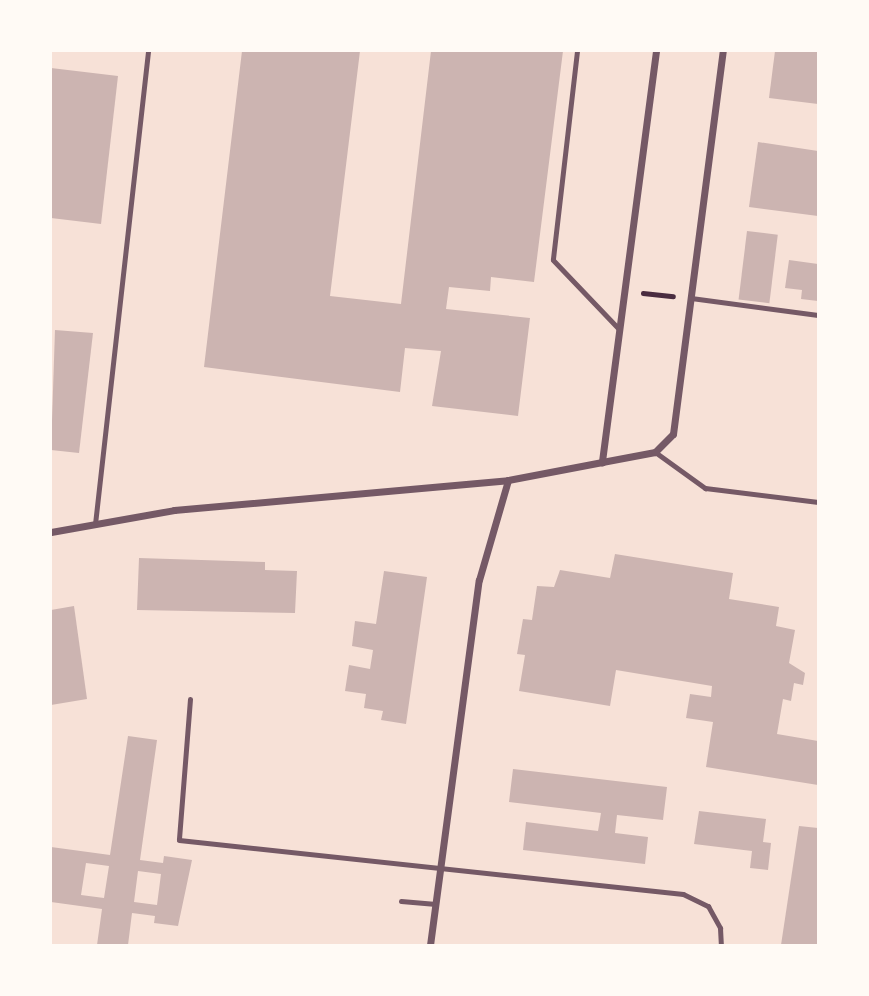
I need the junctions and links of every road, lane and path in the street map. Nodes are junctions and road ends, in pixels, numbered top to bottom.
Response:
1 (148, 51) edge
2 (577, 51) edge
3 (656, 51) edge
4 (723, 51) edge
5 (625, 290) junction
6 (691, 298) junction
7 (818, 315) edge
8 (619, 329) junction
9 (655, 452) junction
10 (602, 462) junction
11 (508, 480) junction
12 (818, 502) edge
13 (95, 524) junction
14 (51, 532) edge
15 (190, 699) dead end
16 (441, 866) junction
17 (401, 901) dead end
18 (436, 904) junction
19 (430, 945) edge
20 (721, 945) edge

1 - 13 lane
2 - 8 lane
3 - 5 street
4 - 6 street
5 - 6 path
5 - 8 street
6 - 7 lane
6 - 9 street
8 - 10 street
9 - 10 street
9 - 12 lane
10 - 11 street
11 - 13 street
11 - 16 street
13 - 14 street
15 - 16 lane
16 - 18 street
16 - 20 lane
17 - 18 lane
18 - 19 street

